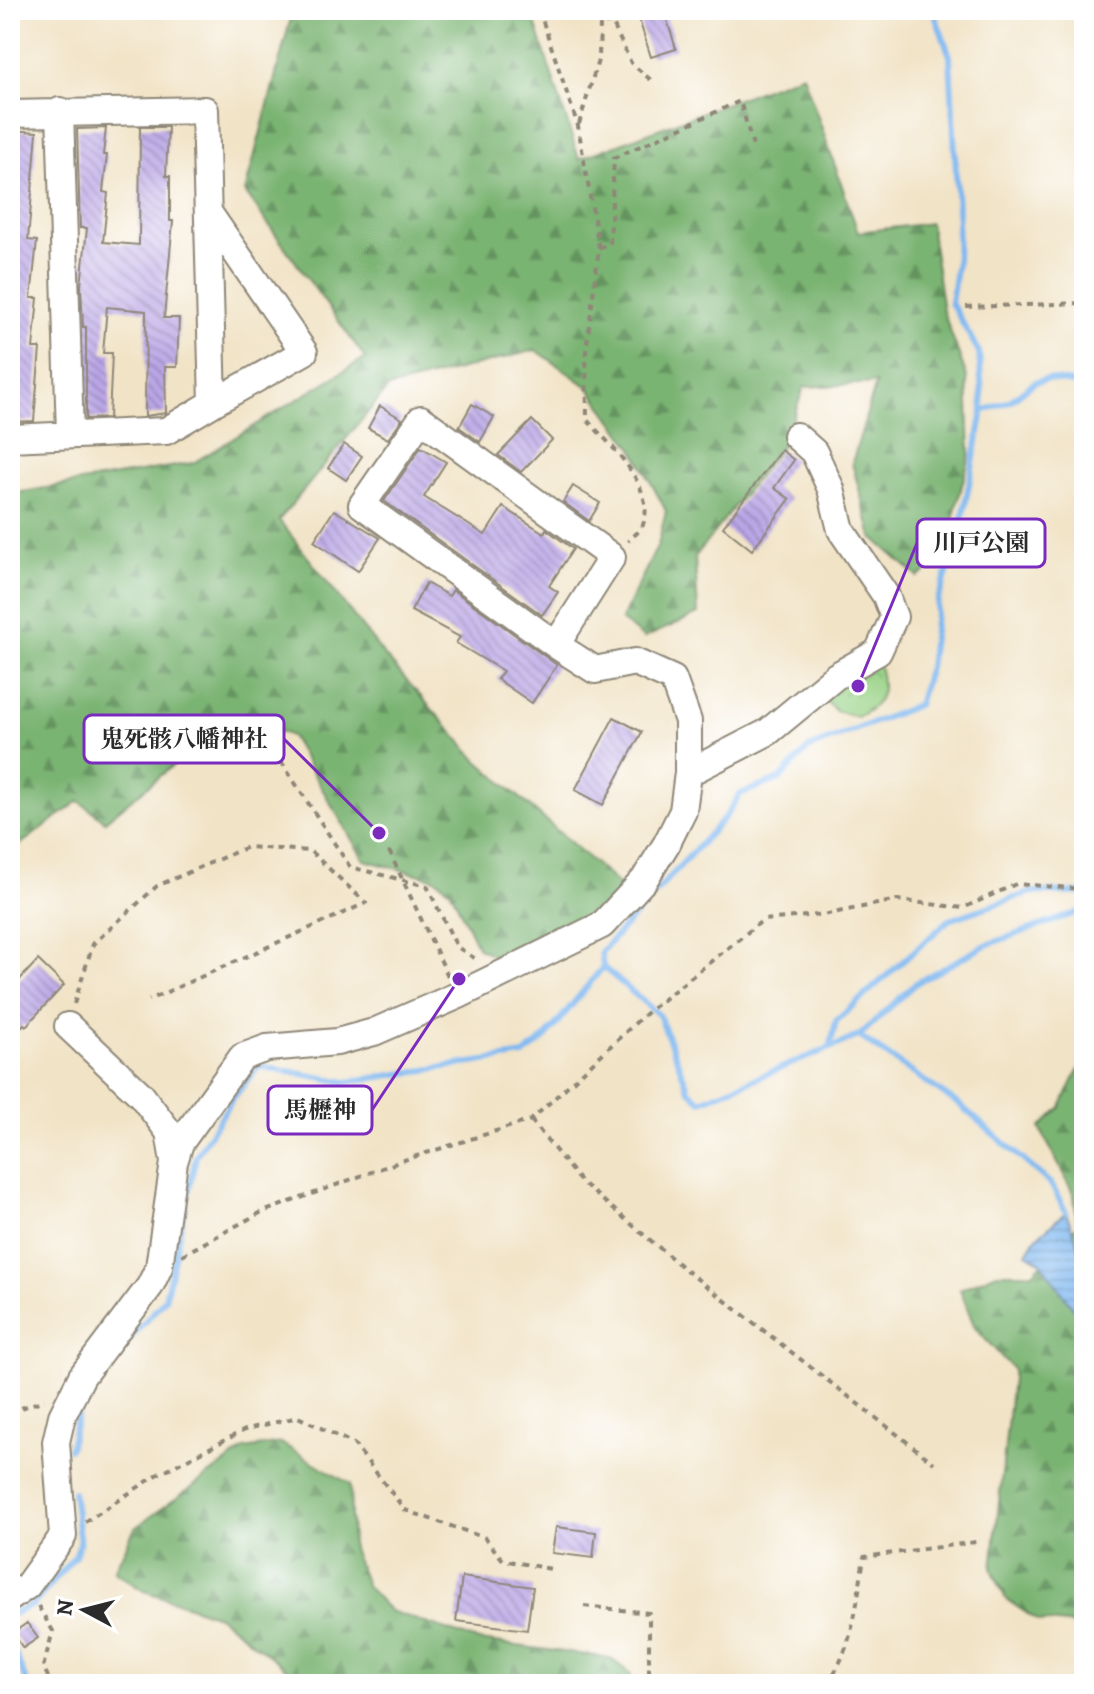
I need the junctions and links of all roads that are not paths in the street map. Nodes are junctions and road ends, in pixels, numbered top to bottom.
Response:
1 (60, 111) junction
2 (10, 114) edge
3 (208, 212) junction
4 (213, 403) junction
5 (70, 435) junction
6 (796, 436) dead end
7 (10, 438) edge
8 (556, 645) junction
9 (688, 773) junction
10 (68, 1026) road end
11 (174, 1162) junction
12 (19, 1592) edge

1 - 2 street
1 - 3 street
1 - 5 street
3 - 4 street
3 - 4 street
4 - 5 street
5 - 7 street
6 - 9 street
8 - 8 street
8 - 9 street
9 - 11 street
10 - 11 street
11 - 12 street

